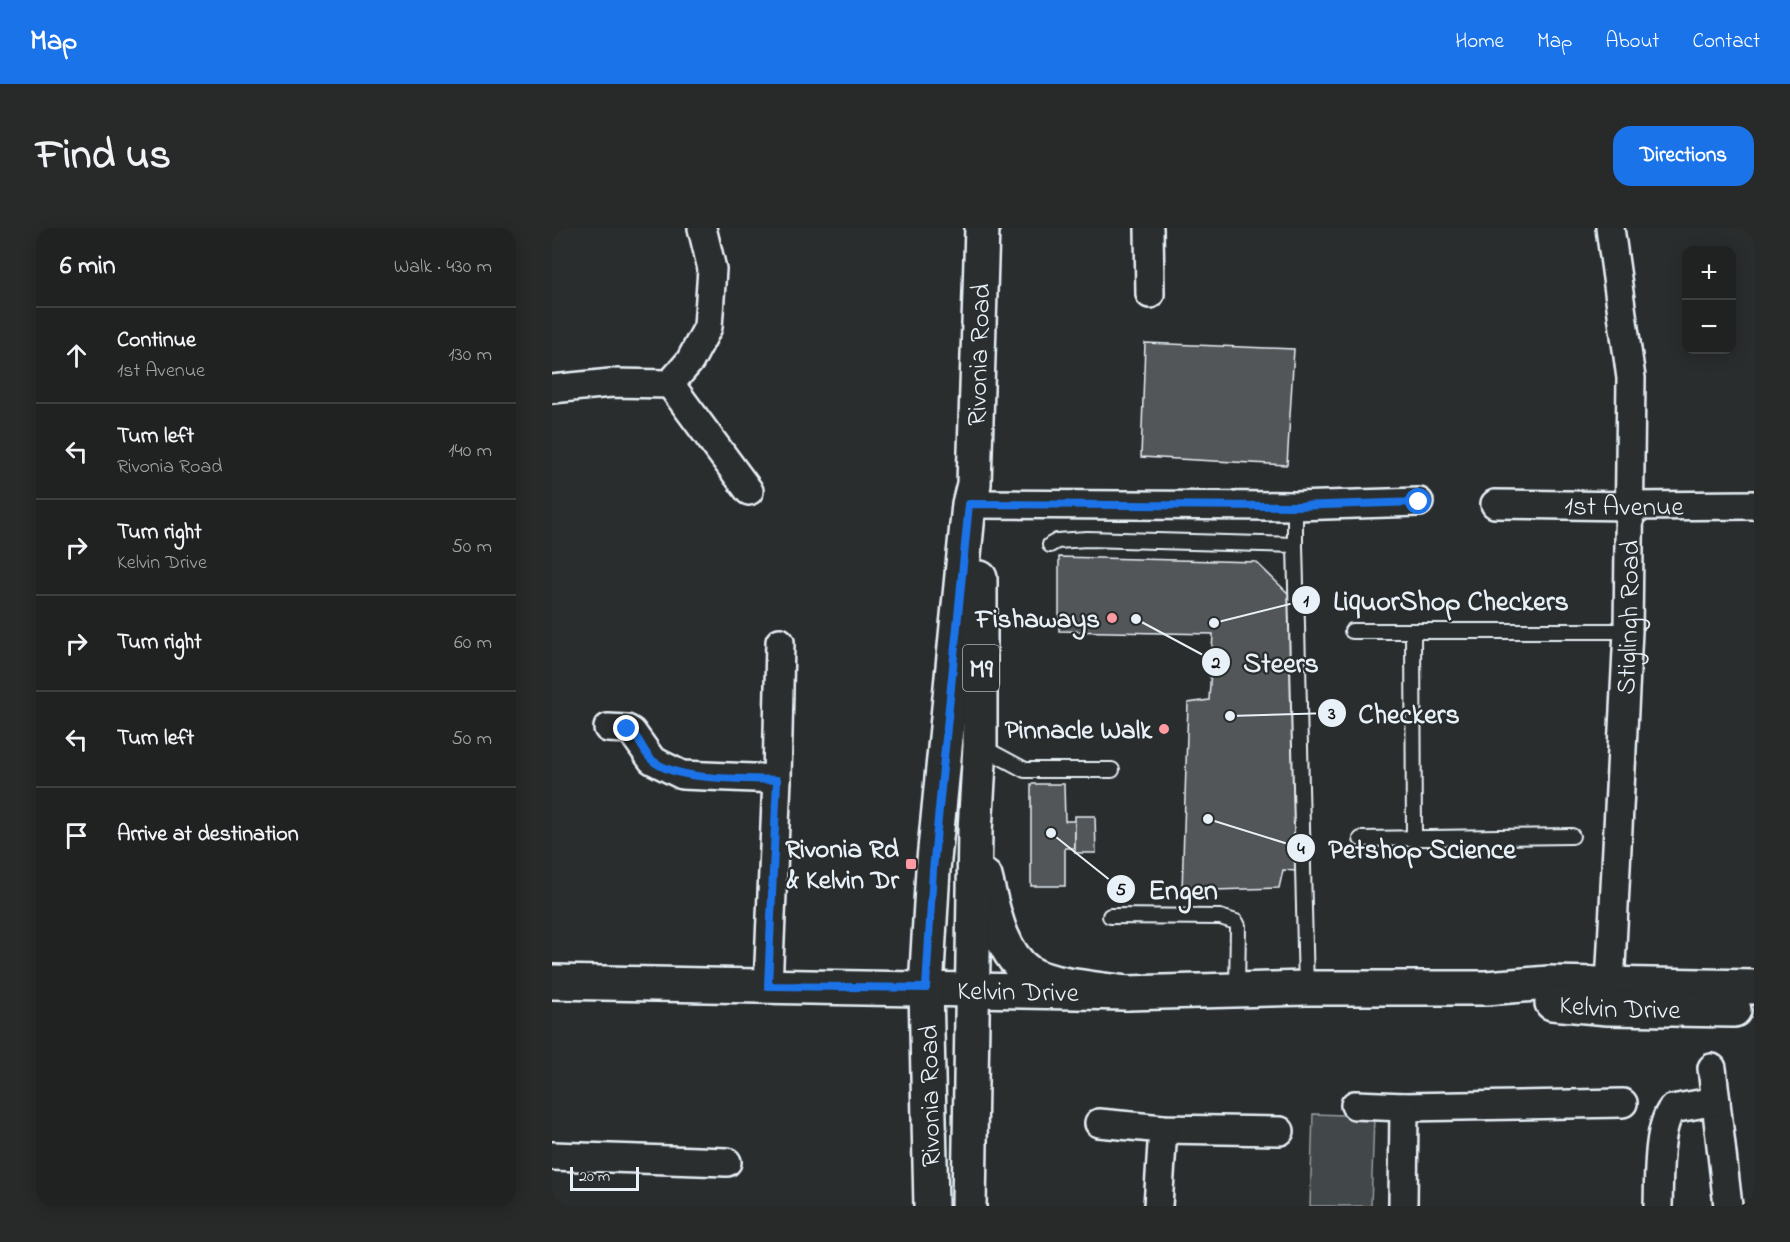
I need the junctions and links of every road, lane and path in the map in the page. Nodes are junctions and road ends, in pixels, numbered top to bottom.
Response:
1 (702, 228) edge
2 (982, 228) edge
3 (1149, 228) edge
4 (1610, 228) edge
5 (1150, 294) dead end
6 (670, 384) junction
7 (552, 389) edge
8 (749, 491) dead end
9 (974, 497) junction
10 (1419, 502) dead end
11 (1495, 504) dead end
12 (1754, 505) edge
13 (1295, 506) junction
14 (1629, 507) junction
15 (1050, 545) dead end
16 (1295, 545) junction
17 (1413, 631) junction
18 (1628, 631) junction
19 (1352, 632) dead end
20 (780, 642) dead end
21 (608, 728) dead end
22 (980, 746) junction
23 (1112, 770) dead end
24 (777, 780) junction
25 (975, 831) junction
26 (1572, 836) dead end
27 (1414, 838) junction
28 (1361, 839) dead end
29 (1110, 916) dead end
30 (552, 982) edge
31 (768, 986) junction
32 (1754, 987) edge
33 (926, 988) junction
34 (1305, 988) junction
35 (1237, 989) junction
36 (972, 990) junction
37 (1127, 993) junction
38 (1609, 996) junction
39 (1754, 1010) edge
40 (1712, 1068) dead end
41 (1716, 1101) junction
42 (1623, 1103) dead end
43 (1355, 1105) dead end
44 (1404, 1107) junction
45 (1099, 1123) dead end
46 (1163, 1129) junction
47 (1280, 1131) dead end
48 (552, 1156) edge
49 (727, 1162) dead end
50 (931, 1206) edge
51 (969, 1206) edge
52 (1158, 1206) edge
53 (1402, 1206) edge
54 (1658, 1206) edge
55 (1728, 1206) edge

1 - 6 street
2 - 9 main road, Rivonia Road / M9
3 - 5 street
4 - 14 street, Stiglingh Road
6 - 7 street
6 - 8 street
9 - 13 street
9 - 22 main road, Rivonia Road / M9
9 - 33 main road, Rivonia Road / M9
10 - 13 street
11 - 14 street, 1st Avenue
12 - 14 street, 1st Avenue
13 - 16 lane
14 - 18 street, Stiglingh Road
15 - 16 lane
16 - 34 lane
17 - 18 lane
17 - 19 lane
17 - 27 lane
18 - 38 street, Stiglingh Road
20 - 24 street
21 - 24 street
22 - 23 lane
22 - 25 main road, Rivonia Road / M9
24 - 31 street
25 - 36 main road, Rivonia Road / M9
25 - 37 main road
26 - 27 lane
27 - 28 lane
29 - 35 lane
30 - 31 main road, Kelvin Drive
31 - 33 main road, Kelvin Drive
32 - 38 main road, Kelvin Drive
33 - 36 main road, Kelvin Drive
33 - 50 main road, Rivonia Road / M9
34 - 35 main road, Kelvin Drive
34 - 38 main road, Kelvin Drive
35 - 37 main road, Kelvin Drive
36 - 37 main road, Kelvin Drive
36 - 51 main road, Rivonia Road / M9
38 - 39 main road, Kelvin Drive
40 - 41 street
41 - 54 street
41 - 55 street
42 - 44 street
43 - 44 street
44 - 53 street
45 - 46 street
46 - 47 street
46 - 52 street
48 - 49 street

